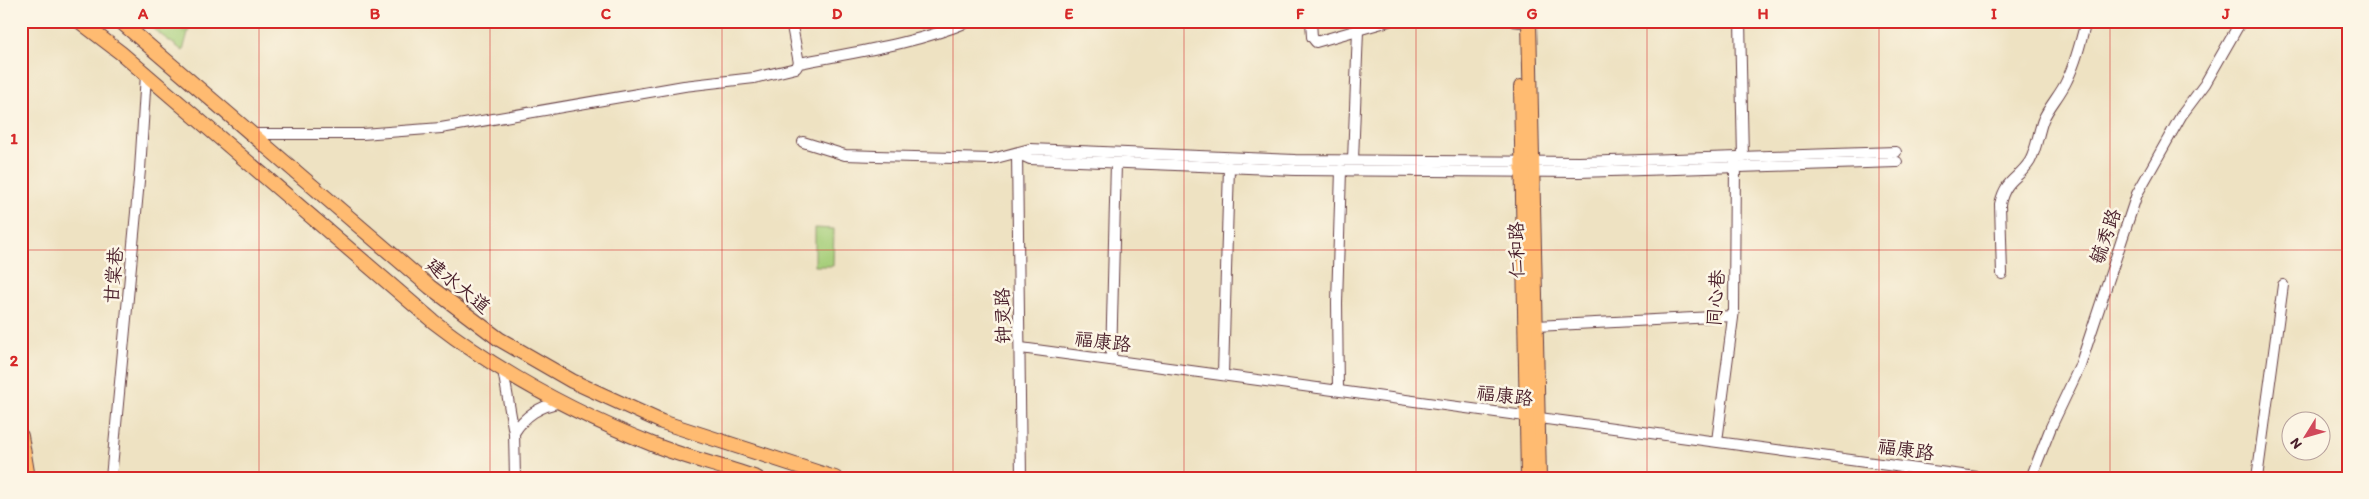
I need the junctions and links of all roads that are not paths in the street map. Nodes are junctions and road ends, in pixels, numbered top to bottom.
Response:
1 (79, 21) edge
2 (120, 21) edge
3 (791, 21) edge
4 (970, 21) edge
5 (1311, 21) edge
6 (1390, 21) edge
7 (1513, 21) edge
8 (1520, 21) edge
9 (1529, 21) edge
10 (1740, 21) edge
11 (2086, 21) edge
12 (2241, 21) edge
13 (1358, 30) junction
14 (799, 63) junction
15 (146, 74) junction
16 (253, 134) junction
17 (803, 142) dead end
18 (1017, 153) junction
19 (1896, 157) dead end
20 (1353, 160) junction
21 (1737, 160) junction
22 (1116, 163) junction
23 (1527, 166) junction
24 (1229, 167) junction
25 (1341, 170) junction
26 (2002, 274) dead end
27 (2283, 285) dead end
28 (1734, 316) junction
29 (1536, 326) junction
30 (1021, 348) junction
31 (1111, 360) junction
32 (503, 370) junction
33 (1223, 374) junction
34 (1338, 390) junction
35 (561, 402) junction
36 (1532, 416) junction
37 (514, 433) junction
38 (21, 436) edge
39 (1717, 441) junction
40 (28, 478) edge
41 (111, 478) edge
42 (515, 478) edge
43 (758, 478) edge
44 (835, 478) edge
45 (1021, 478) edge
46 (1528, 478) edge
47 (1539, 478) edge
48 (1984, 478) edge
49 (2031, 478) edge
50 (2258, 478) edge

1 - 15 main road
2 - 16 main road, 建水大道
3 - 14 street
4 - 14 street
5 - 13 street
6 - 13 street
7 - 8 street
8 - 23 main road, 仁和路
9 - 23 main road, 仁和路
10 - 21 street, 同心巷
11 - 26 street
12 - 49 street, 毓秀路
13 - 20 street
14 - 16 street
15 - 32 main road
15 - 41 street, 甘棠巷
16 - 44 main road, 建水大道
17 - 18 street
18 - 20 street
18 - 22 street
18 - 30 street, 钟灵路
19 - 21 street
20 - 23 street
21 - 23 street
21 - 28 street, 同心巷
22 - 24 street
22 - 31 street
23 - 25 street
23 - 29 main road, 仁和路
23 - 36 main road, 仁和路
24 - 25 street
24 - 33 street
25 - 34 street
27 - 50 street
28 - 29 street
28 - 39 street, 同心巷
29 - 36 main road, 仁和路
30 - 31 street, 福康路
30 - 45 street, 钟灵路
31 - 33 street, 福康路
32 - 35 main road
32 - 37 street
33 - 34 street, 福康路
34 - 36 street, 福康路
35 - 37 street
35 - 43 main road
36 - 39 street, 福康路
36 - 46 main road, 仁和路
36 - 47 main road, 仁和路
37 - 42 street
38 - 40 main road
39 - 48 street, 福康路

